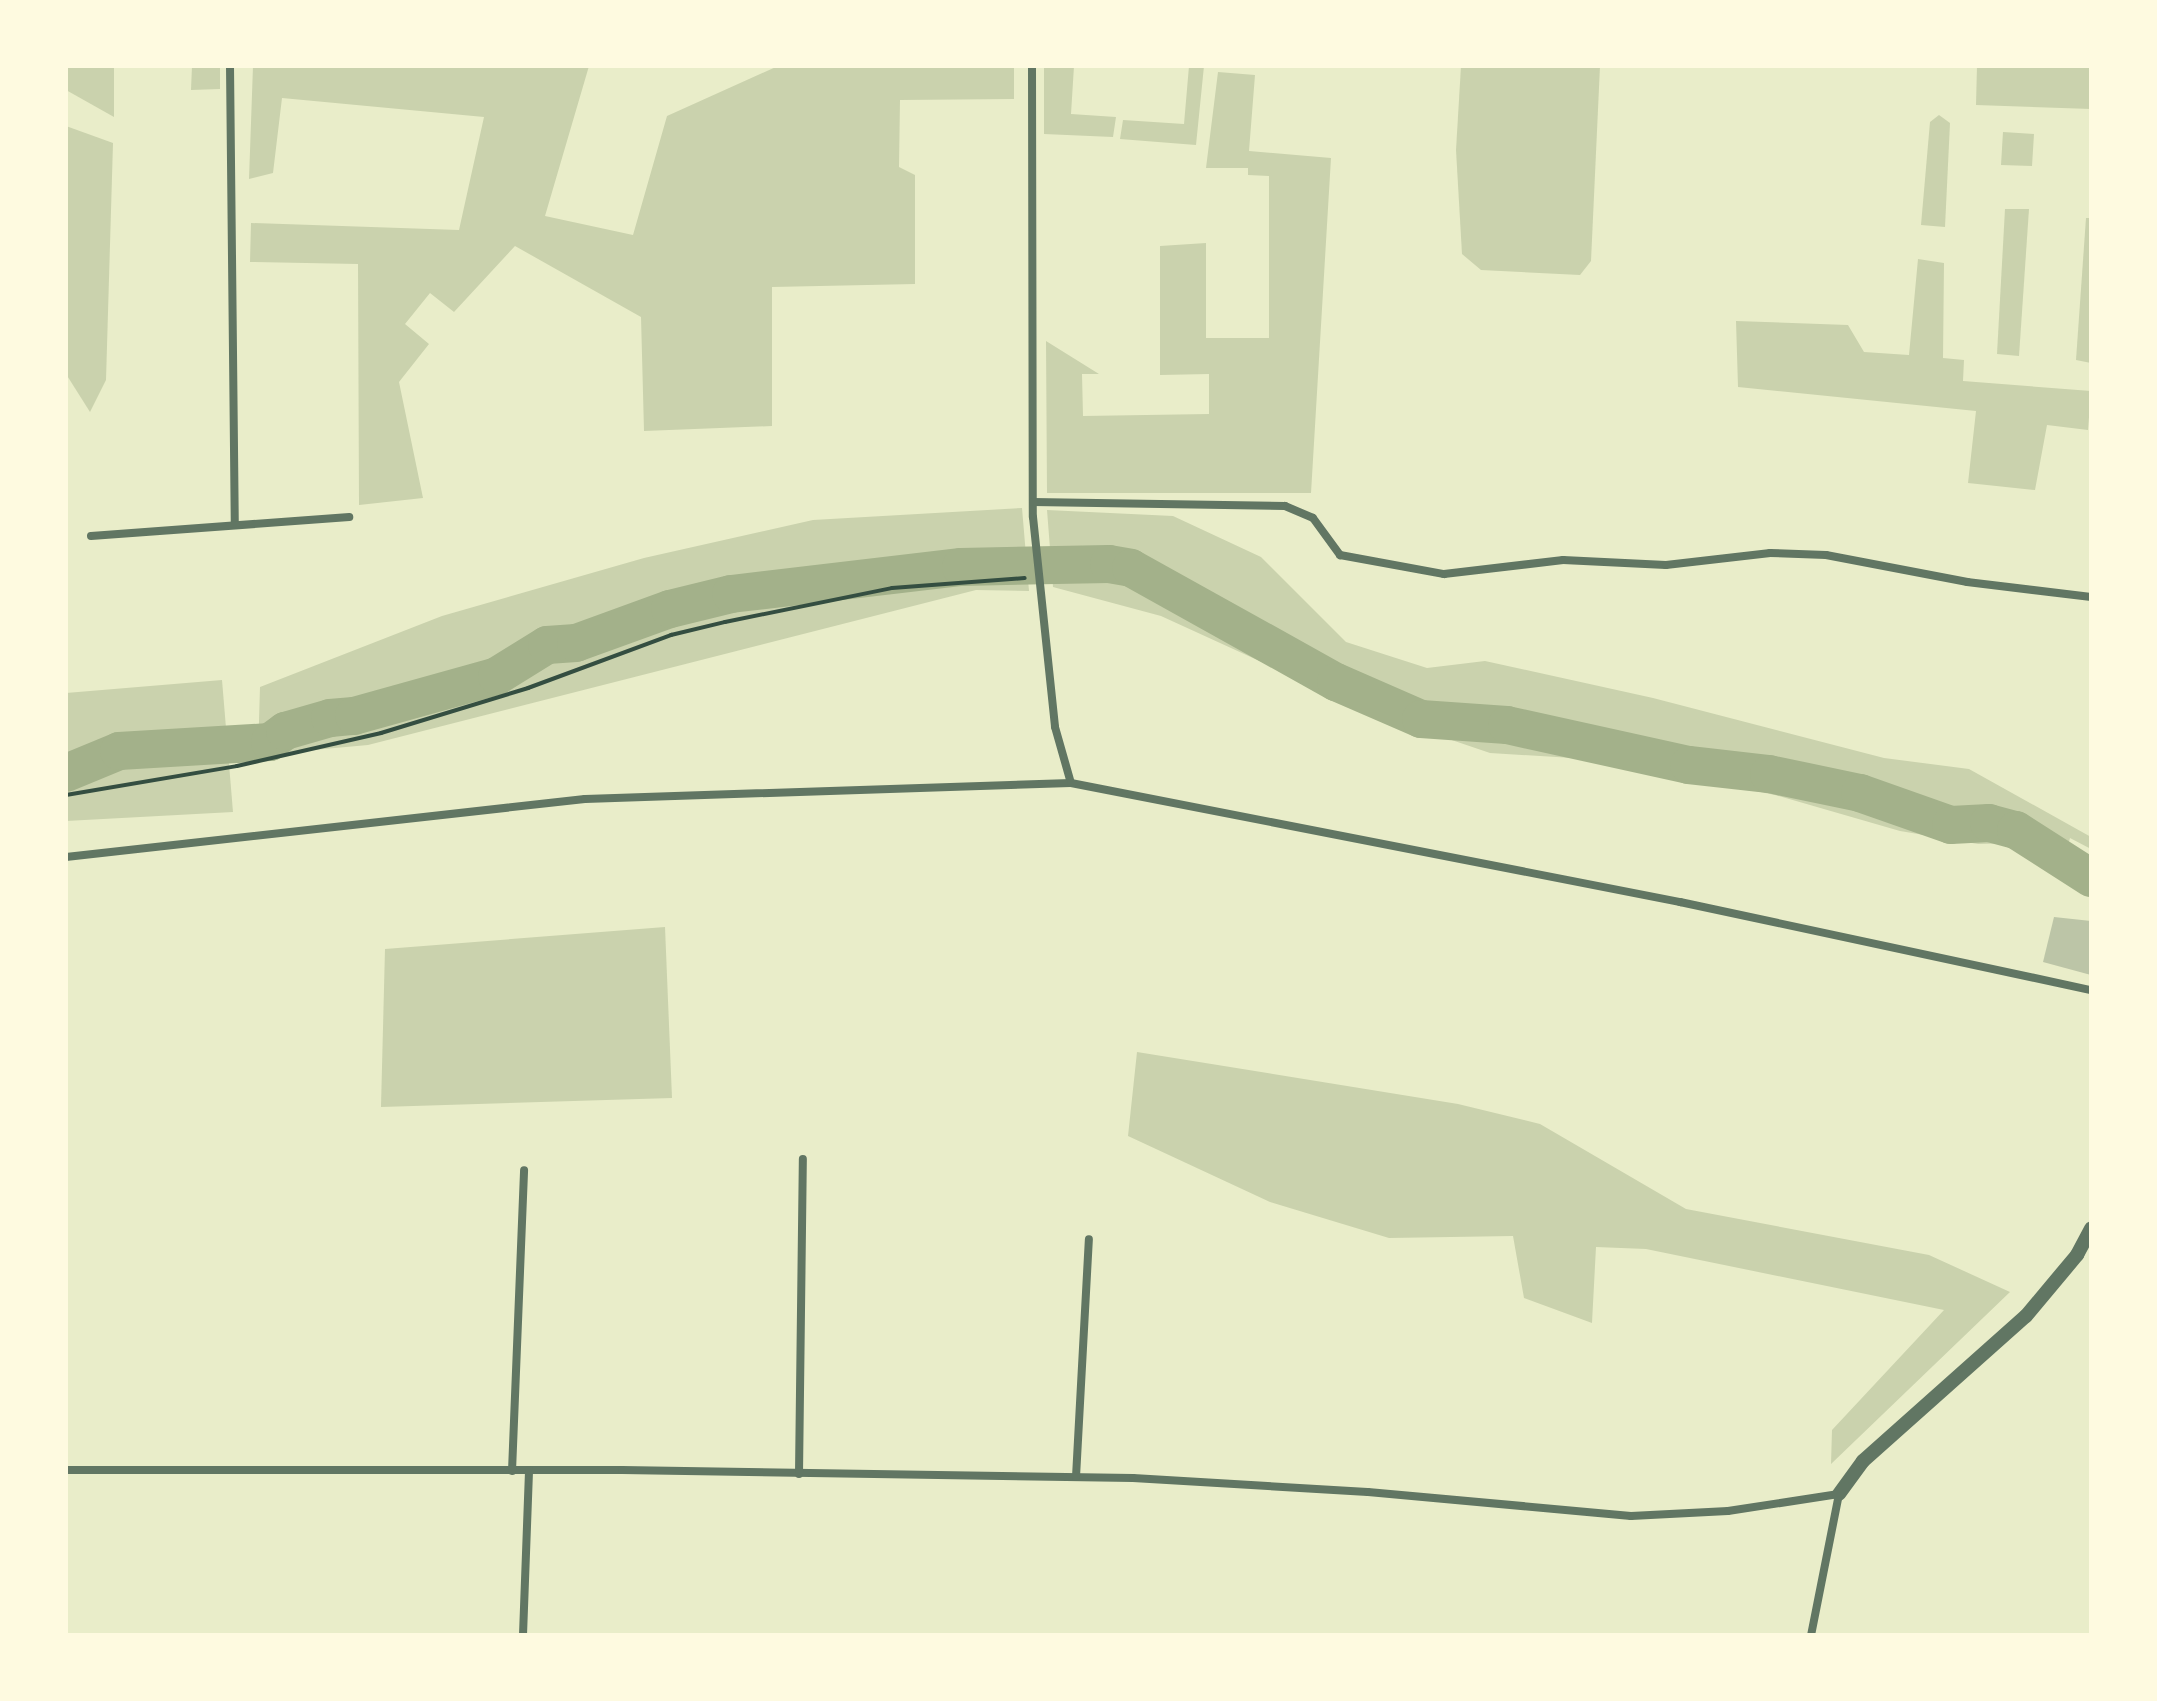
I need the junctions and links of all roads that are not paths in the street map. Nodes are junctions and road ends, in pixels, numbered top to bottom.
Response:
1 (230, 66) edge
2 (1032, 66) edge
3 (1033, 502) junction
4 (349, 517) dead end
5 (235, 524) junction
6 (91, 536) dead end
7 (2091, 597) edge
8 (1071, 783) junction
9 (66, 857) edge
10 (2091, 990) edge
11 (803, 1159) dead end
12 (524, 1170) dead end
13 (2091, 1229) edge
14 (1089, 1239) dead end
15 (66, 1470) edge
16 (529, 1470) junction
17 (512, 1471) junction
18 (799, 1474) junction
19 (1076, 1477) junction
20 (1839, 1494) junction
21 (523, 1635) edge
22 (1811, 1635) edge

1 - 5 street
2 - 3 street
3 - 7 street
3 - 8 street
4 - 5 street
5 - 6 street
8 - 9 street
8 - 10 street
11 - 18 street
12 - 17 street
13 - 20 street
14 - 19 street
15 - 17 street
16 - 17 street
16 - 18 street
16 - 21 street
18 - 19 street
19 - 20 street
20 - 22 street

